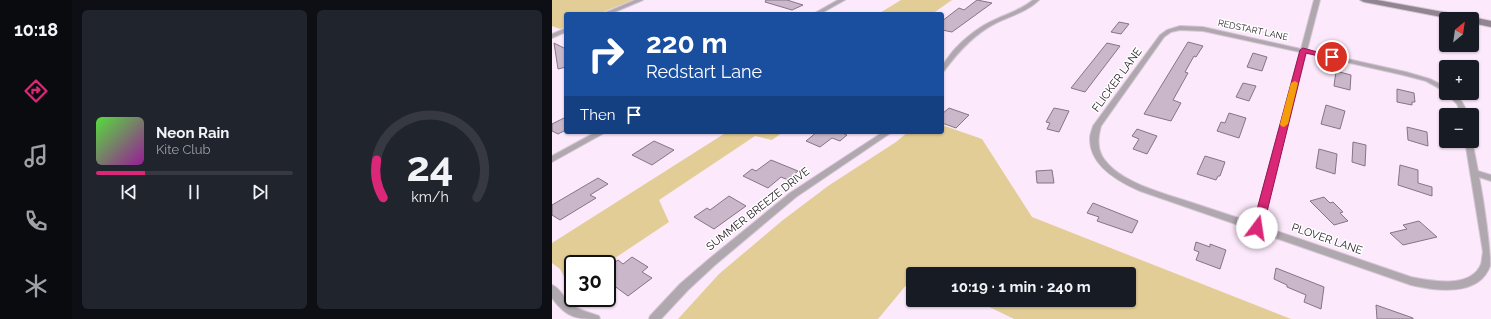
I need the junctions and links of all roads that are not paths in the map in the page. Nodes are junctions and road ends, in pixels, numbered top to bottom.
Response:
1 (640, 0) edge
2 (842, 0) edge
3 (1036, 0) edge
4 (1317, 0) edge
5 (1364, 0) edge
6 (610, 12) edge
7 (820, 12) edge
8 (1439, 14) edge
9 (1479, 21) edge
10 (1491, 24) edge
11 (1180, 28) joint
12 (564, 31) edge
13 (552, 36) edge
14 (1303, 50) junction
15 (944, 68) edge
16 (1439, 86) edge
17 (598, 134) edge
18 (885, 134) edge
19 (1470, 148) edge
20 (1099, 157) joint
21 (552, 159) edge
22 (1475, 173) junction
23 (1491, 178) edge
24 (1257, 228) junction
25 (552, 289) edge
26 (595, 319) edge
27 (654, 319) edge

1 - 6 street
2 - 7 street
3 - 15 street
4 - 14 street
5 - 8 main road
9 - 10 main road
11 - 14 street, REDSTART LANE
11 - 20 street, FLICKER LANE
12 - 13 street
14 - 16 street, REDSTART LANE
14 - 24 street
17 - 21 street
18 - 27 street, SUMMER BREEZE DRIVE
19 - 22 street
20 - 24 street, PLOVER LANE
22 - 23 street
22 - 24 street, PLOVER LANE
25 - 26 street

